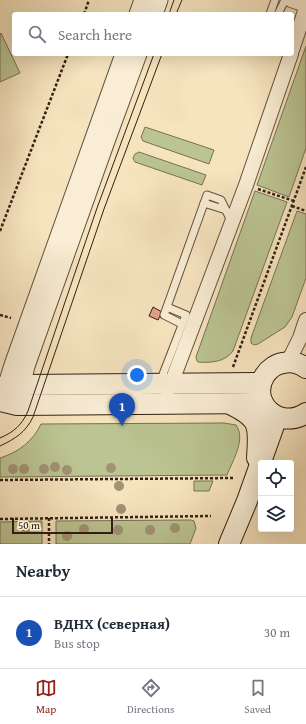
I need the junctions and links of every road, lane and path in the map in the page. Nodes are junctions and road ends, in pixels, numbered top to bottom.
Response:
1 (89, 0) edge
2 (143, 0) edge
3 (159, 0) edge
4 (275, 0) edge
5 (284, 0) edge
6 (291, 0) edge
7 (306, 6) edge
8 (85, 12) edge
9 (139, 12) edge
10 (155, 12) edge
11 (271, 12) edge
12 (279, 12) edge
13 (294, 44) edge
14 (67, 56) edge
15 (123, 56) edge
16 (137, 56) edge
17 (289, 56) edge
18 (306, 167) edge
19 (252, 187) dead end
20 (294, 201) junction
21 (292, 206) junction
22 (306, 211) edge
23 (6, 216) junction
24 (0, 219) edge
25 (232, 223) junction
26 (0, 230) edge
27 (167, 307) junction
28 (0, 315) edge
29 (11, 318) dead end
30 (306, 320) edge
31 (182, 324) junction
32 (297, 365) edge
33 (232, 370) dead end
34 (261, 383) junction
35 (166, 384) junction
36 (8, 394) edge
37 (263, 403) junction
38 (97, 404) junction
39 (230, 404) junction
40 (306, 413) edge
41 (277, 417) junction
42 (234, 478) dead end
43 (255, 479) junction
44 (0, 480) edge
45 (211, 516) dead end
46 (48, 518) junction
47 (0, 519) edge
48 (49, 544) edge
49 (229, 544) edge

1 - 8 path
2 - 9 street
3 - 10 street
4 - 11 lane
5 - 12 lane
6 - 7 street
7 - 13 street
14 - 23 path
15 - 36 street
16 - 36 street
17 - 25 street
18 - 20 path
19 - 20 path
20 - 21 path
21 - 22 path
21 - 33 path
23 - 24 path
23 - 26 path
25 - 27 lane
25 - 35 street
27 - 31 lane
27 - 31 lane
28 - 29 path
30 - 32 street
31 - 35 lane
32 - 34 main road
34 - 35 main road
34 - 37 main road
35 - 36 main road
35 - 38 street
36 - 38 main road
37 - 39 main road
37 - 41 main road
38 - 39 main road
39 - 43 main road
40 - 41 main road
41 - 43 main road
42 - 44 path
43 - 49 main road
45 - 46 path
46 - 47 path
46 - 48 path

